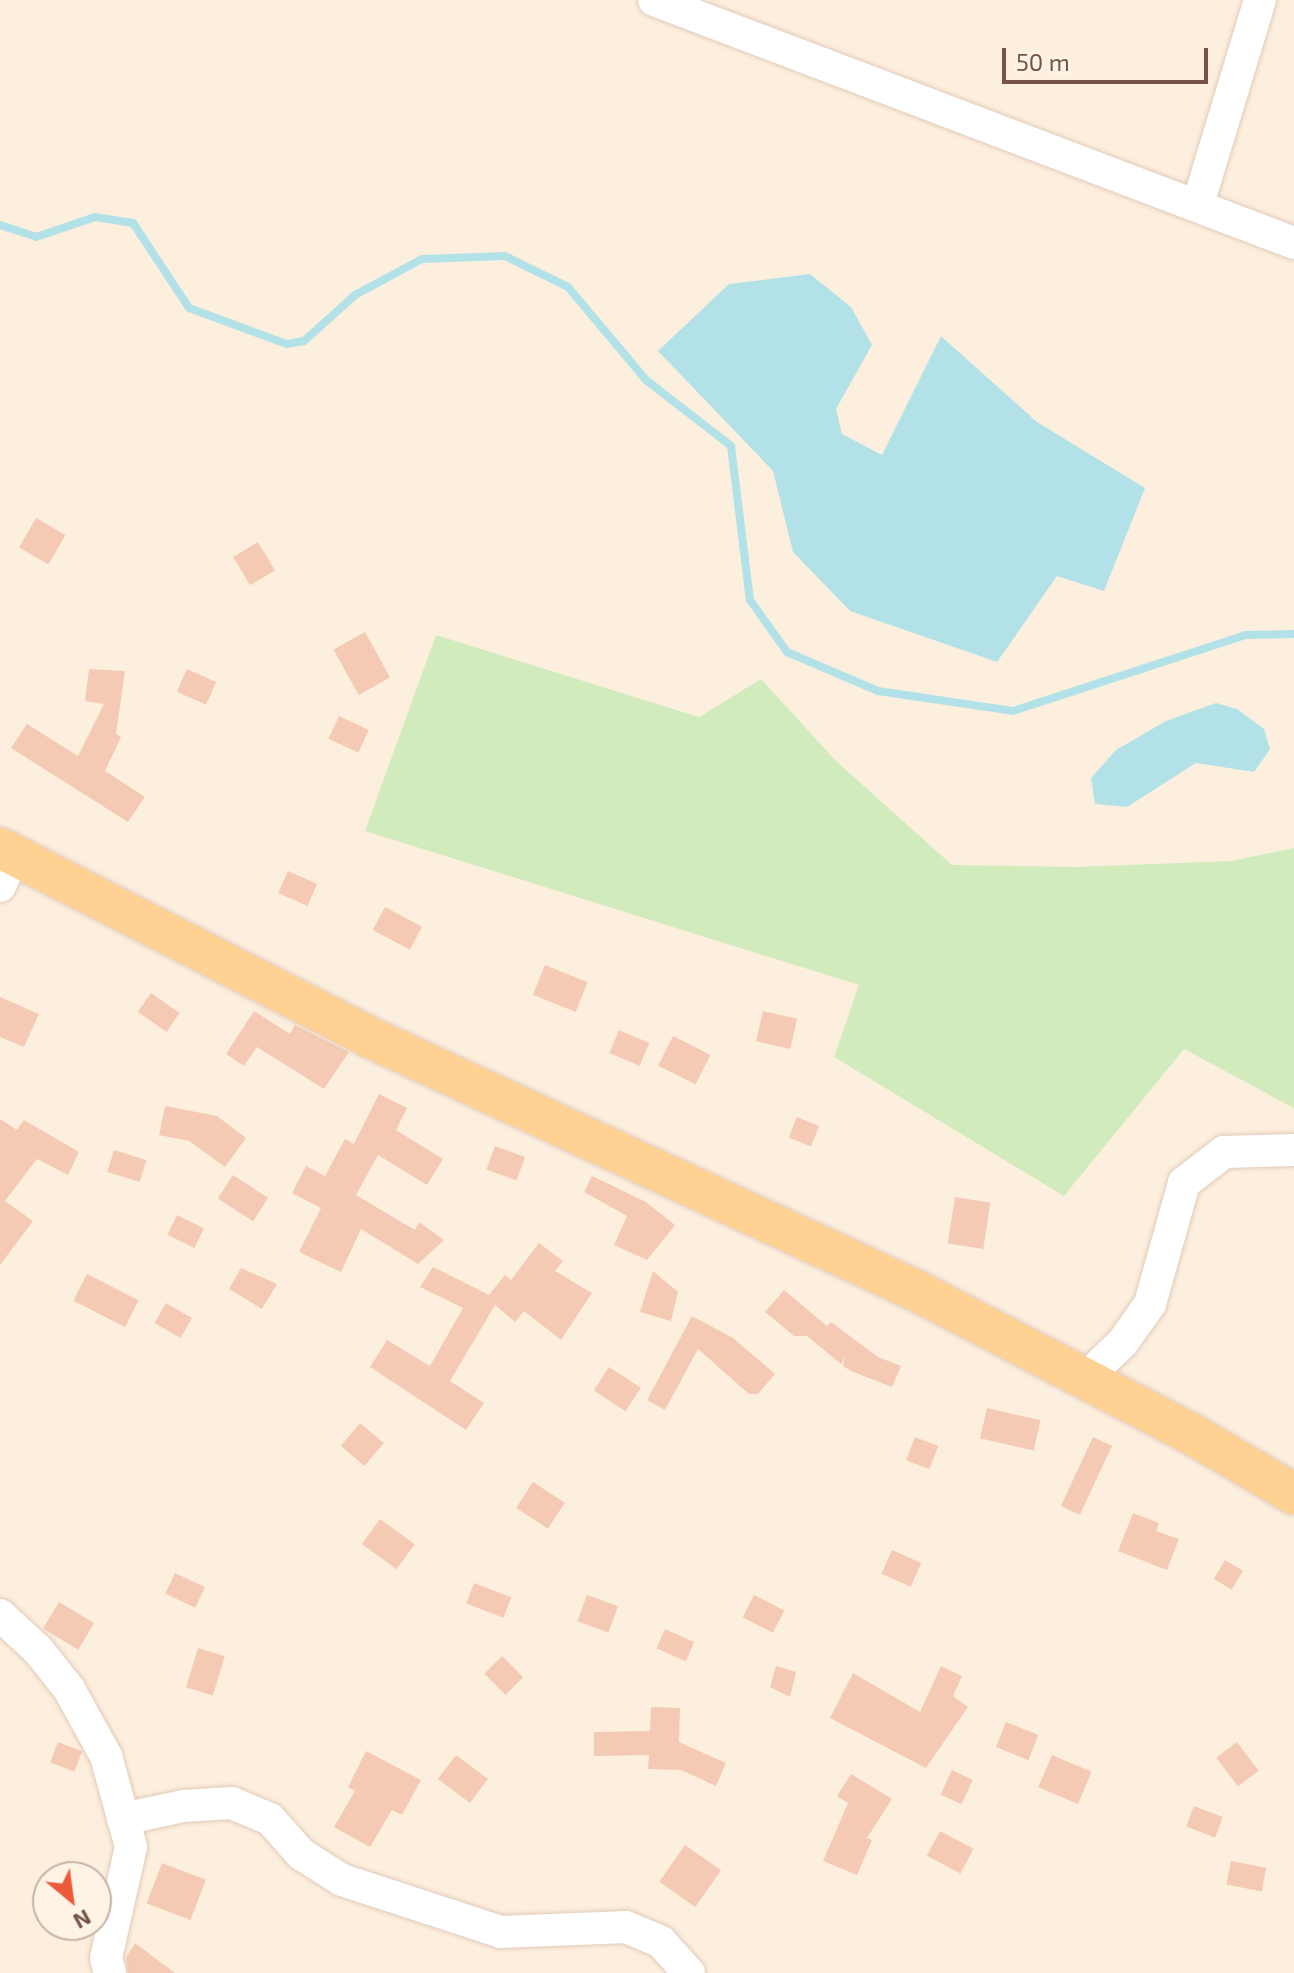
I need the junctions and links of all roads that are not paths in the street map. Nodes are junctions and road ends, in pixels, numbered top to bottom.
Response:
1 (654, 0) edge
2 (1260, 0) edge
3 (1198, 204) junction
4 (1294, 243) edge
5 (5, 863) edge
6 (1294, 1150) edge
7 (1085, 1379) junction
8 (1294, 1494) edge
9 (0, 1615) edge
10 (123, 1819) junction
11 (110, 1973) edge
12 (689, 1973) edge

1 - 3 street
2 - 3 street
3 - 4 street
5 - 7 main road
6 - 7 street
7 - 8 main road
9 - 10 street
10 - 11 street
10 - 12 street

